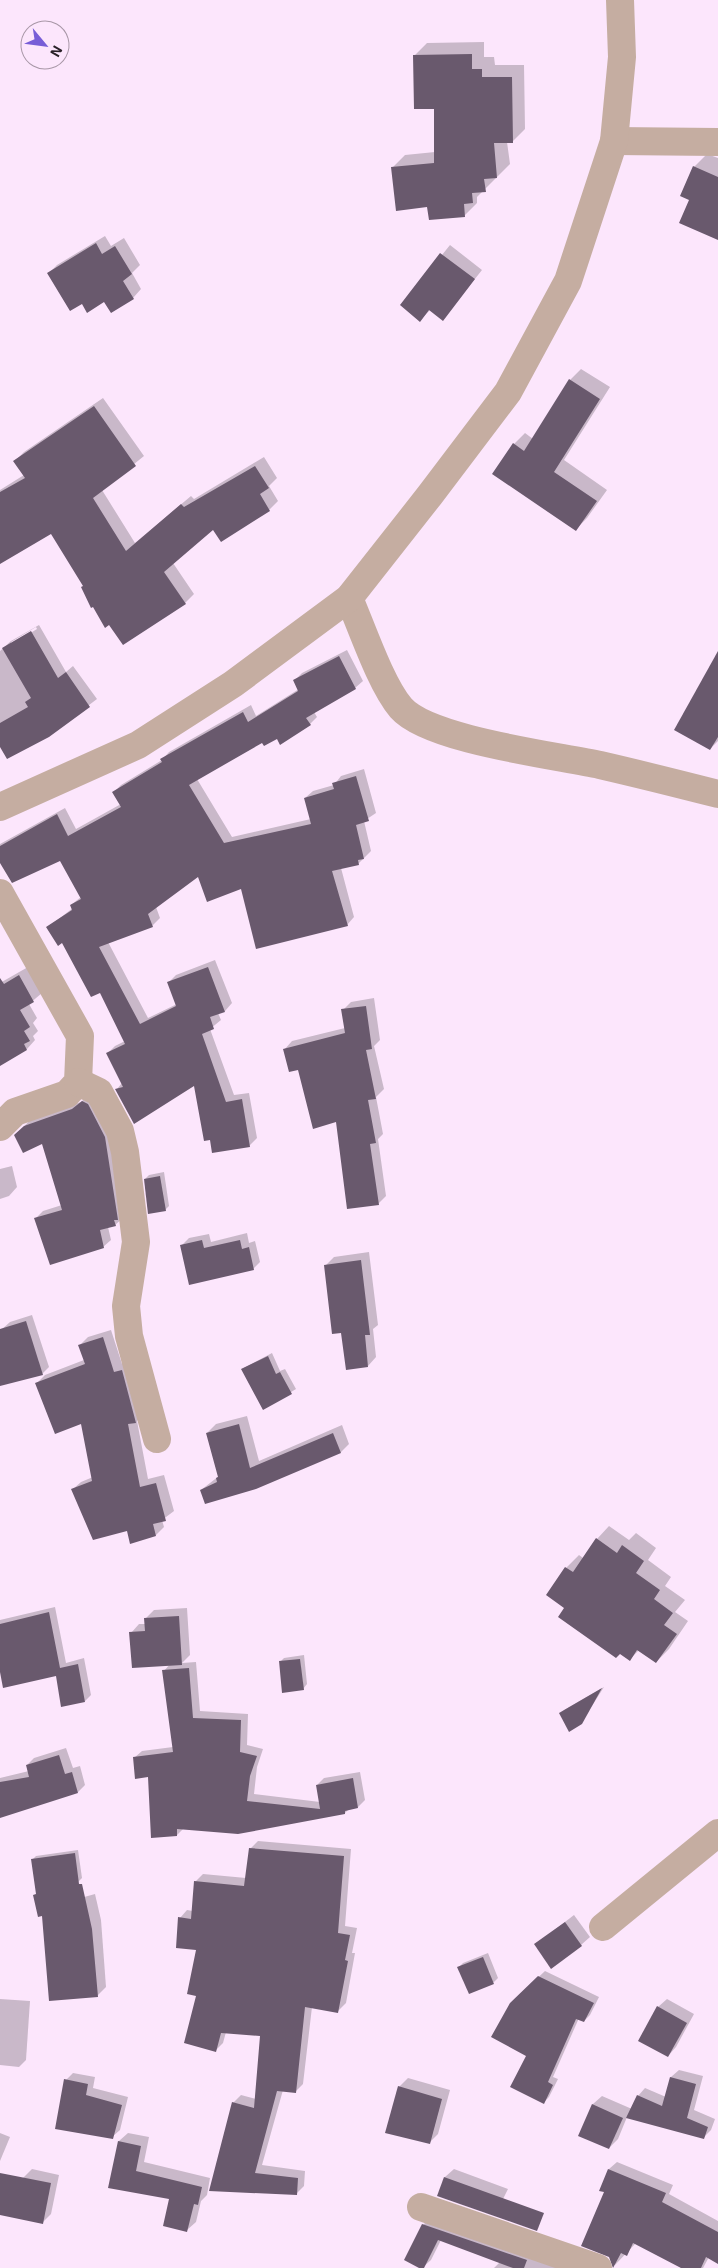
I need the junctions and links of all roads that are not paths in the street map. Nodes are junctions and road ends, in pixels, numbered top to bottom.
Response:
1 (620, 0) edge
2 (614, 141) junction
3 (718, 142) edge
4 (349, 598) junction
5 (718, 794) edge
6 (0, 807) edge
7 (0, 893) edge
8 (78, 1082) junction
9 (0, 1127) edge
10 (157, 1439) dead end
11 (718, 1832) edge
12 (603, 1927) dead end
13 (421, 2207) dead end
14 (598, 2268) edge

1 - 2 street
2 - 3 street
2 - 4 street
4 - 5 street
4 - 6 street
7 - 8 street
8 - 9 street
8 - 10 street
11 - 12 street
13 - 14 street

